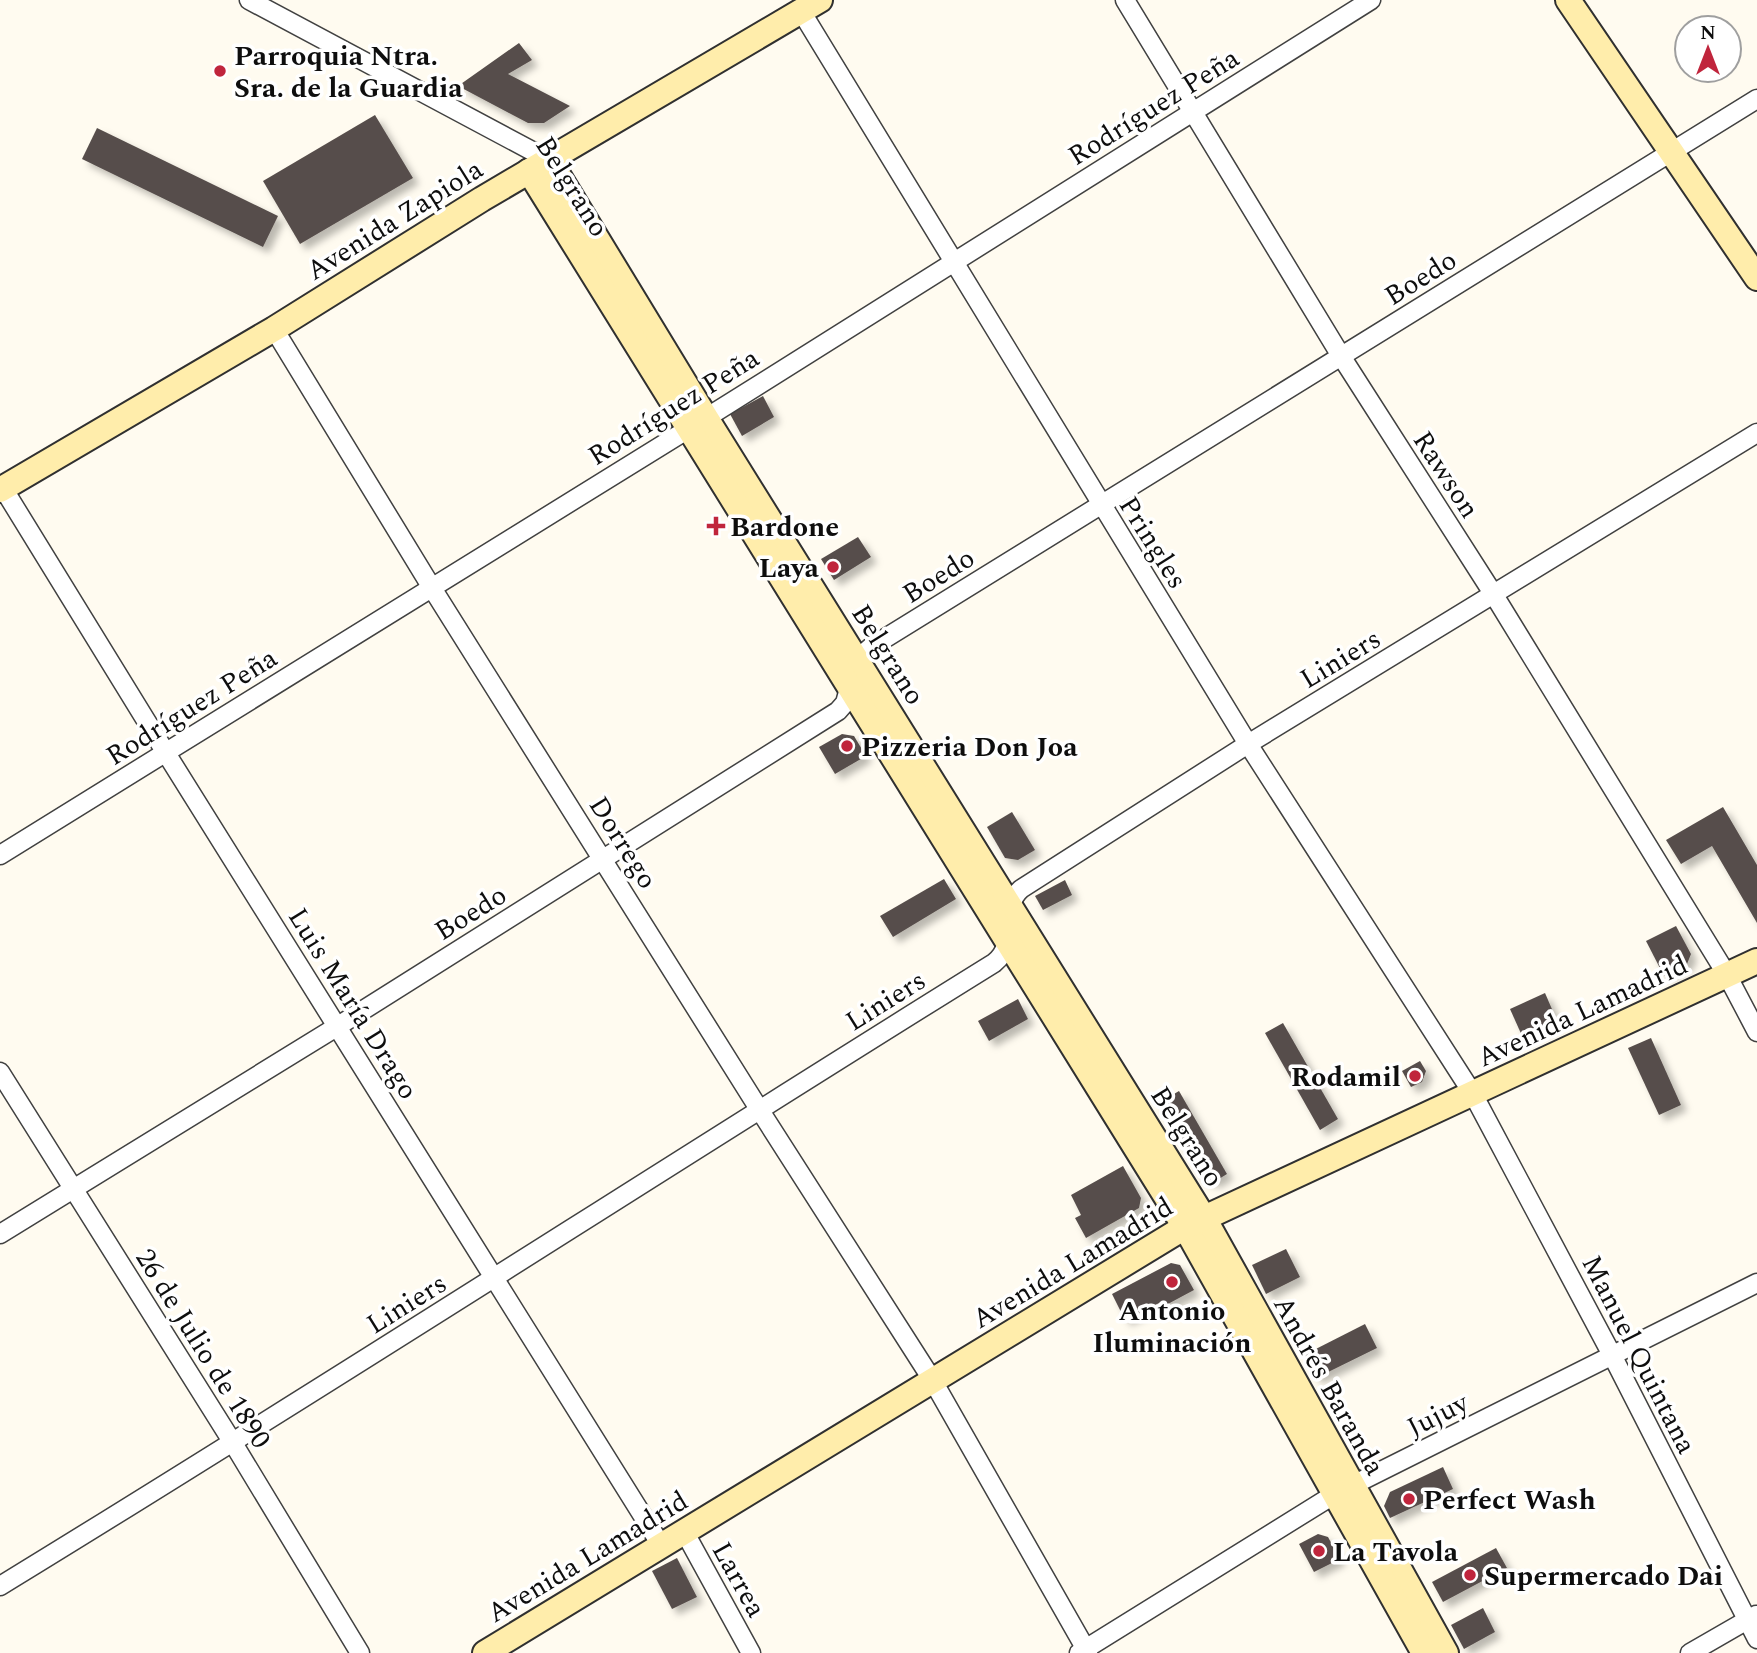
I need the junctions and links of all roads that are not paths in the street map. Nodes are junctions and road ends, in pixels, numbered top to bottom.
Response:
1 (249, 0) edge
2 (1125, 0) edge
3 (1371, 0) edge
4 (1568, 0) edge
5 (810, 6) edge
6 (1757, 99) edge
7 (1193, 113) junction
8 (1671, 152) junction
9 (539, 165) junction
10 (953, 262) junction
11 (1757, 278) edge
12 (274, 329) junction
13 (1341, 356) junction
14 (697, 422) junction
15 (1757, 433) edge
16 (2, 489) edge
17 (1101, 505) junction
18 (432, 588) junction
19 (1494, 595) junction
20 (857, 659) junction
21 (849, 686) junction
22 (1248, 744) junction
23 (166, 752) junction
24 (0, 855) edge
25 (604, 859) junction
26 (1011, 904) junction
27 (1008, 940) junction
28 (1757, 961) edge
29 (1727, 975) junction
30 (338, 1026) junction
31 (1757, 1032) edge
32 (0, 1072) edge
33 (1473, 1094) junction
34 (759, 1109) junction
35 (74, 1188) junction
36 (1194, 1223) junction
37 (0, 1234) edge
38 (495, 1278) junction
39 (1757, 1283) edge
40 (1612, 1355) junction
41 (933, 1381) junction
42 (233, 1443) junction
43 (1344, 1490) junction
44 (684, 1531) junction
45 (661, 1545) junction
46 (0, 1586) edge
47 (1752, 1617) edge
48 (1757, 1639) edge
49 (1084, 1652) edge
50 (360, 1653) edge
51 (485, 1653) edge
52 (751, 1653) edge
53 (1423, 1653) edge
54 (1446, 1653) edge
55 (1690, 1653) edge

1 - 9 street, Belgrano
2 - 7 street, Rawson
3 - 7 street, Rodríguez Peña
4 - 8 main road
5 - 9 main road, Avenida Zapiola
5 - 10 street, Pringles
6 - 8 street, Boedo
7 - 10 street, Rodríguez Peña
7 - 13 street, Rawson
8 - 11 main road
8 - 13 street, Boedo
9 - 12 main road, Avenida Zapiola
9 - 14 main road, Belgrano
10 - 14 street, Rodríguez Peña
10 - 17 street, Pringles
12 - 16 main road, Avenida Zapiola
12 - 18 street, Dorrego
13 - 17 street, Boedo
13 - 19 street, Rawson
14 - 18 street, Rodríguez Peña
14 - 20 main road, Belgrano
14 - 21 main road, Belgrano
15 - 19 street, Liniers
16 - 23 street, Luis María Drago
17 - 20 street, Boedo
17 - 22 street, Pringles
18 - 23 street, Rodríguez Peña
18 - 25 street, Dorrego
19 - 22 street, Liniers
19 - 29 street, Rawson
20 - 21 street, Boedo
20 - 26 main road, Belgrano
21 - 25 street, Boedo
21 - 27 main road, Belgrano
22 - 26 street, Liniers
22 - 33 street, Pringles
23 - 24 street, Rodríguez Peña
23 - 30 street, Luis María Drago
25 - 30 street, Boedo
25 - 34 street, Dorrego
26 - 27 street
26 - 36 main road, Belgrano
27 - 34 street, Liniers
27 - 36 main road, Belgrano
28 - 29 main road, Avenida Lamadrid
29 - 31 street, Rawson
29 - 33 main road, Avenida Lamadrid
30 - 35 street, Boedo
30 - 38 street, Luis María Drago
32 - 35 street, 26 de Julio de 1890
33 - 36 main road, Avenida Lamadrid
33 - 40 street, Manuel Quintana
34 - 38 street, Liniers
34 - 41 street, Dorrego
35 - 37 street, Boedo
35 - 42 street, 26 de Julio de 1890
36 - 41 main road, Avenida Lamadrid
36 - 43 main road, Andrés Baranda
38 - 42 street, Liniers
38 - 45 street, Luis María Drago
39 - 40 street, Jujuy
40 - 43 street, Jujuy
40 - 47 street, Manuel Quintana
41 - 44 main road, Avenida Lamadrid
41 - 49 street, Dorrego
42 - 46 street, Liniers
42 - 50 street, 26 de Julio de 1890
43 - 49 street, Jujuy
43 - 53 main road, Andrés Baranda
43 - 54 main road, Andrés Baranda
44 - 45 main road, Avenida Lamadrid
44 - 52 street, Larrea
45 - 51 main road, Avenida Lamadrid
47 - 48 street, Manuel Quintana
47 - 55 street

